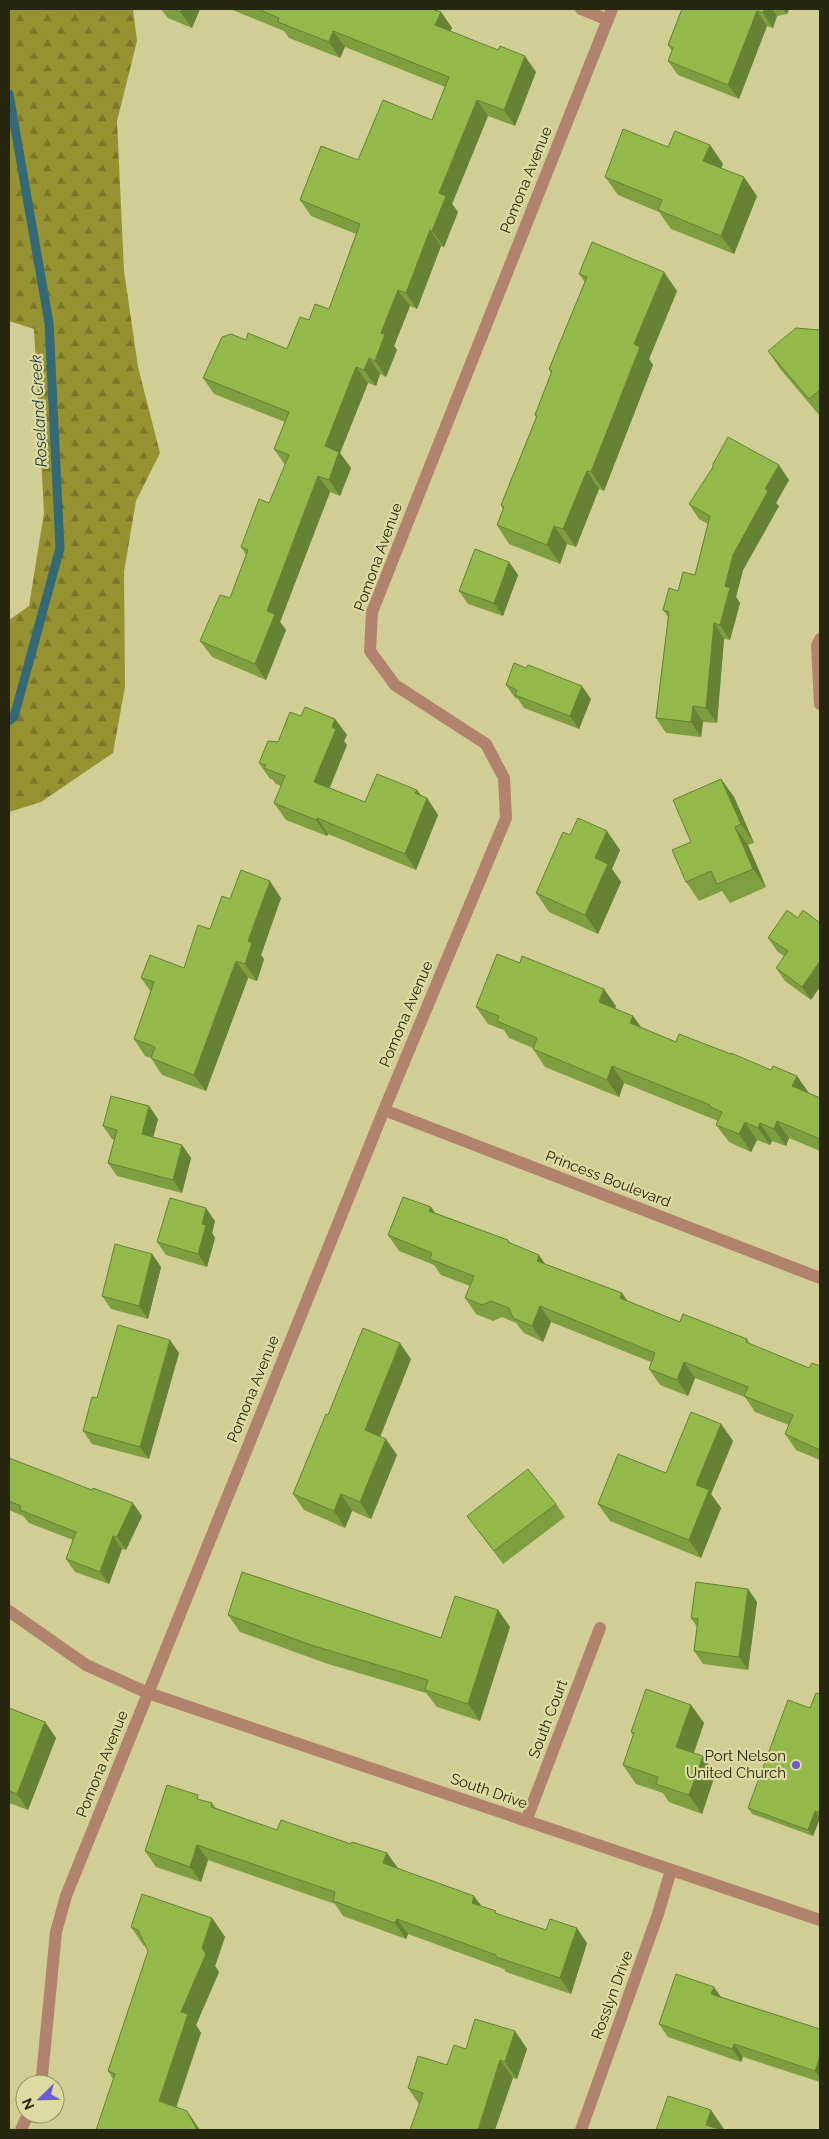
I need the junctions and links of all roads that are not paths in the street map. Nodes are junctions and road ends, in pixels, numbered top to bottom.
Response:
1 (581, 9) edge
2 (610, 14) edge
3 (820, 639) edge
4 (820, 704) edge
5 (384, 1110) junction
6 (820, 1278) edge
7 (9, 1611) edge
8 (600, 1628) dead end
9 (148, 1693) junction
10 (526, 1821) junction
11 (671, 1870) junction
12 (820, 1920) edge
13 (42, 2074) edge
14 (581, 2130) edge

1 - 2 street
2 - 5 street, Pomona Avenue
3 - 4 street
5 - 6 street, Princess Boulevard
5 - 9 street, Pomona Avenue
7 - 9 street, South Drive
8 - 10 street, South Court
9 - 10 street, South Drive
9 - 13 street, Pomona Avenue
10 - 11 street, South Drive
11 - 12 street, South Drive
11 - 14 street, Rosslyn Drive

